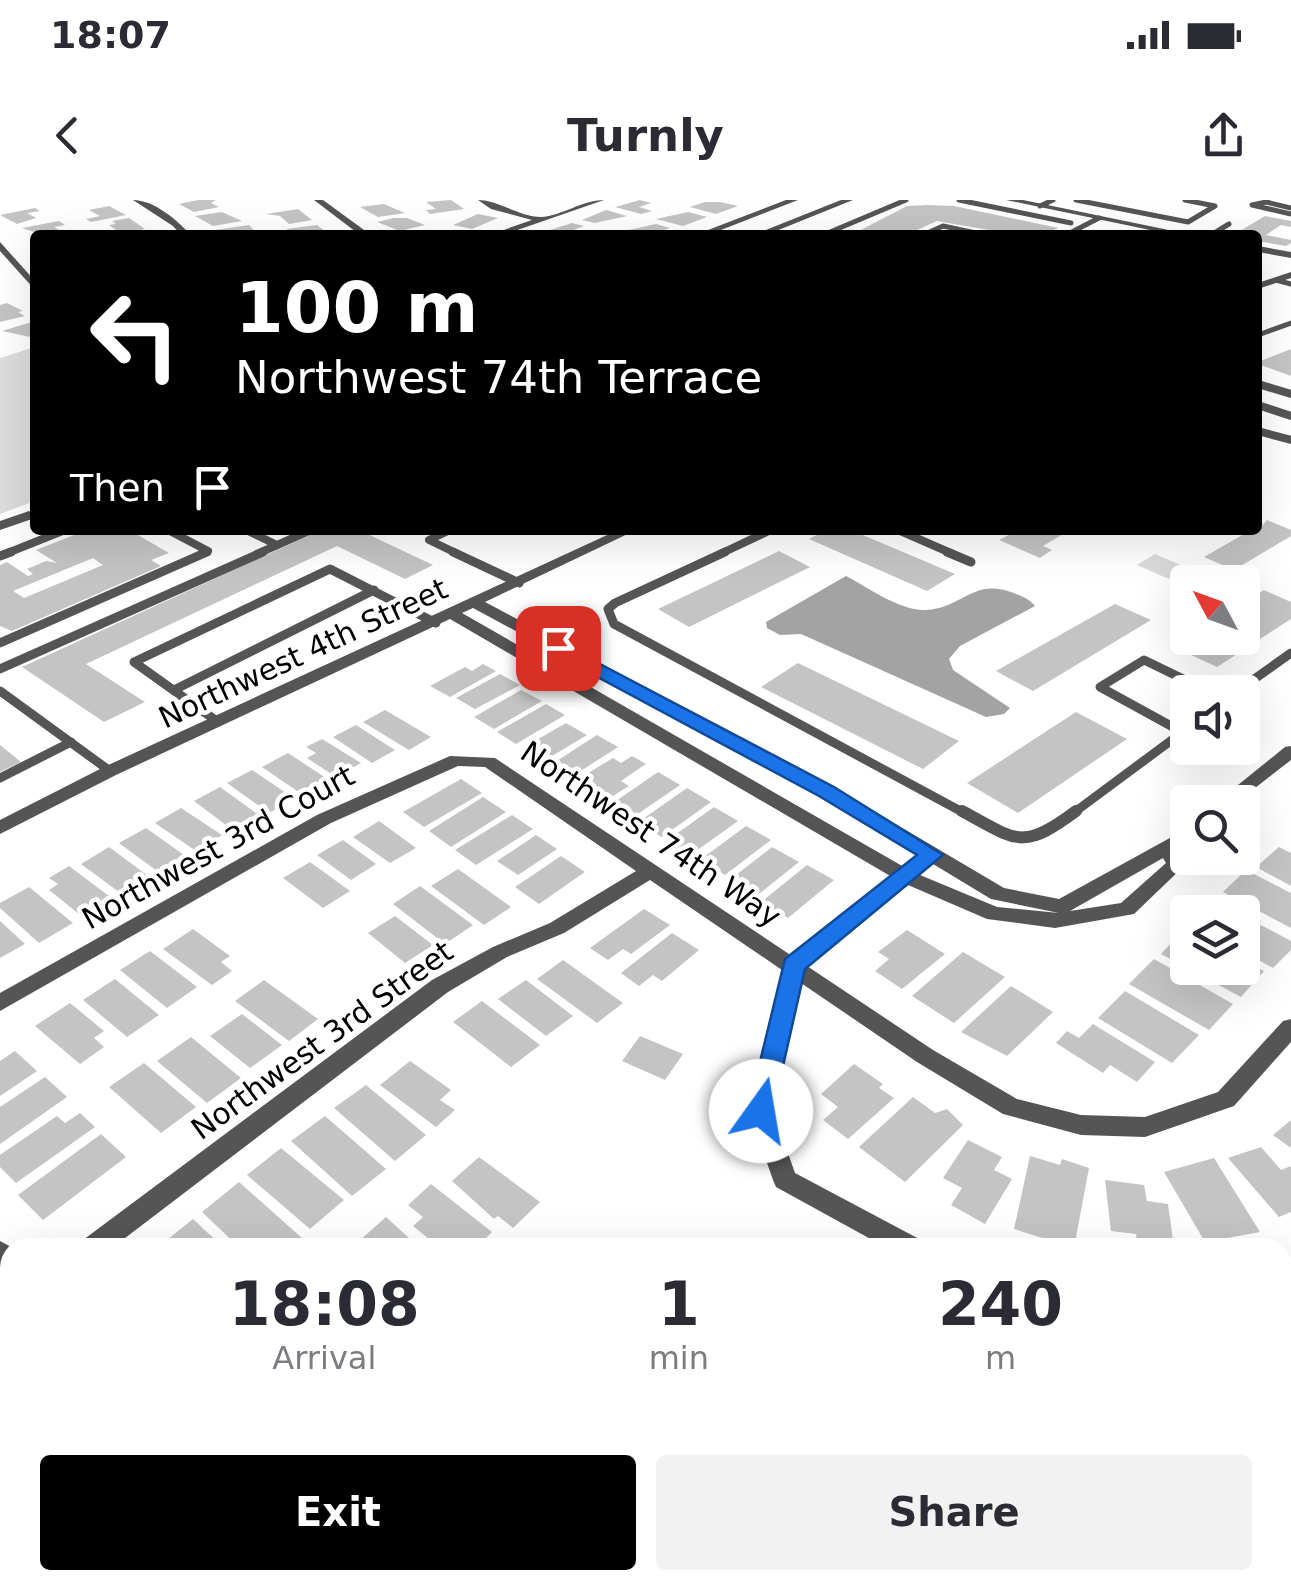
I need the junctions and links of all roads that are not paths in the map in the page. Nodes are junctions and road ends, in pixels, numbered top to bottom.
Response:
1 (137, 200) edge
2 (318, 200) edge
3 (482, 200) edge
4 (600, 200) edge
5 (794, 200) edge
6 (849, 200) edge
7 (906, 200) edge
8 (958, 200) edge
9 (1010, 200) edge
10 (1053, 200) edge
11 (1076, 200) edge
12 (1185, 200) edge
13 (1230, 200) edge
14 (1040, 206) junction
15 (1215, 206) junction
16 (1291, 211) edge
17 (1099, 218) junction
18 (542, 219) junction
19 (1071, 223) dead end
20 (1230, 224) dead end
21 (181, 230) edge
22 (359, 230) edge
23 (509, 230) edge
24 (713, 230) edge
25 (771, 230) edge
26 (835, 230) edge
27 (934, 230) edge
28 (962, 230) edge
29 (1076, 230) edge
30 (1149, 230) edge
31 (1220, 230) edge
32 (0, 244) edge
33 (1262, 250) edge
34 (1288, 253) edge
35 (1291, 275) edge
36 (1276, 280) junction
37 (30, 281) edge
38 (1291, 284) edge
39 (1262, 285) edge
40 (1291, 323) edge
41 (1262, 334) edge
42 (1262, 385) edge
43 (1291, 394) edge
44 (1262, 406) edge
45 (1291, 416) edge
46 (1262, 432) edge
47 (1291, 440) edge
48 (30, 515) edge
49 (0, 526) edge
50 (52, 535) edge
51 (178, 535) edge
52 (256, 535) edge
53 (300, 535) edge
54 (440, 535) edge
55 (605, 535) edge
56 (618, 535) edge
57 (760, 535) edge
58 (909, 535) edge
59 (612, 538) junction
60 (277, 545) junction
61 (0, 556) edge
62 (971, 562) dead end
63 (519, 583) junction
64 (374, 590) junction
65 (478, 604) junction
66 (445, 619) junction
67 (0, 643) edge
68 (1291, 653) edge
69 (0, 669) edge
70 (1175, 675) edge
71 (1260, 675) edge
72 (174, 690) junction
73 (1, 693) edge
74 (218, 722) junction
75 (1170, 722) edge
76 (1170, 741) edge
77 (70, 742) junction
78 (1291, 751) edge
79 (472, 760) joint
80 (110, 771) junction
81 (0, 778) edge
82 (1248, 785) edge
83 (0, 828) edge
84 (1168, 849) joint
85 (932, 855) junction
86 (650, 870) junction
87 (906, 876) junction
88 (794, 965) junction
89 (0, 1002) edge
90 (1291, 1027) edge
91 (105, 1238) edge
92 (893, 1238) edge

1 - 21 street
2 - 22 street
3 - 18 street
4 - 18 street
5 - 24 street
6 - 25 street
7 - 26 lane
8 - 19 lane
9 - 14 street
10 - 14 lane
11 - 15 lane
12 - 15 lane
13 - 15 lane
14 - 17 street
16 - 16 lane
17 - 29 lane
17 - 30 street
18 - 23 street
20 - 31 lane
27 - 28 lane
32 - 37 street
33 - 34 street
35 - 36 street
36 - 38 lane
36 - 39 street
40 - 41 lane
42 - 43 lane
44 - 45 lane
46 - 47 lane
48 - 49 street
50 - 61 lane
51 - 67 lane
52 - 60 lane
53 - 60 lane
54 - 63 lane
55 - 59 street
56 - 59 street, Northwest 4th Street
57 - 76 lane
58 - 62 lane
59 - 63 street, Northwest 4th Street
60 - 69 lane
63 - 65 street, Northwest 4th Street
64 - 66 lane
64 - 72 lane
64 - 72 lane
65 - 66 street, Northwest 4th Street
65 - 85 street
66 - 74 street, Northwest 4th Street
66 - 87 street
68 - 71 lane
70 - 75 lane
72 - 74 lane
73 - 77 lane
74 - 80 street, Northwest 4th Street
77 - 80 lane
77 - 81 lane
78 - 82 street
79 - 86 street, Northwest 74th Way
79 - 89 street, Northwest 3rd Court
80 - 83 street, Northwest 4th Street
84 - 85 street
84 - 87 street
85 - 87 street
86 - 88 street, Northwest 74th Way
86 - 91 street, Northwest 3rd Street
87 - 88 street
88 - 90 street, Northwest 74th Way
88 - 92 street

